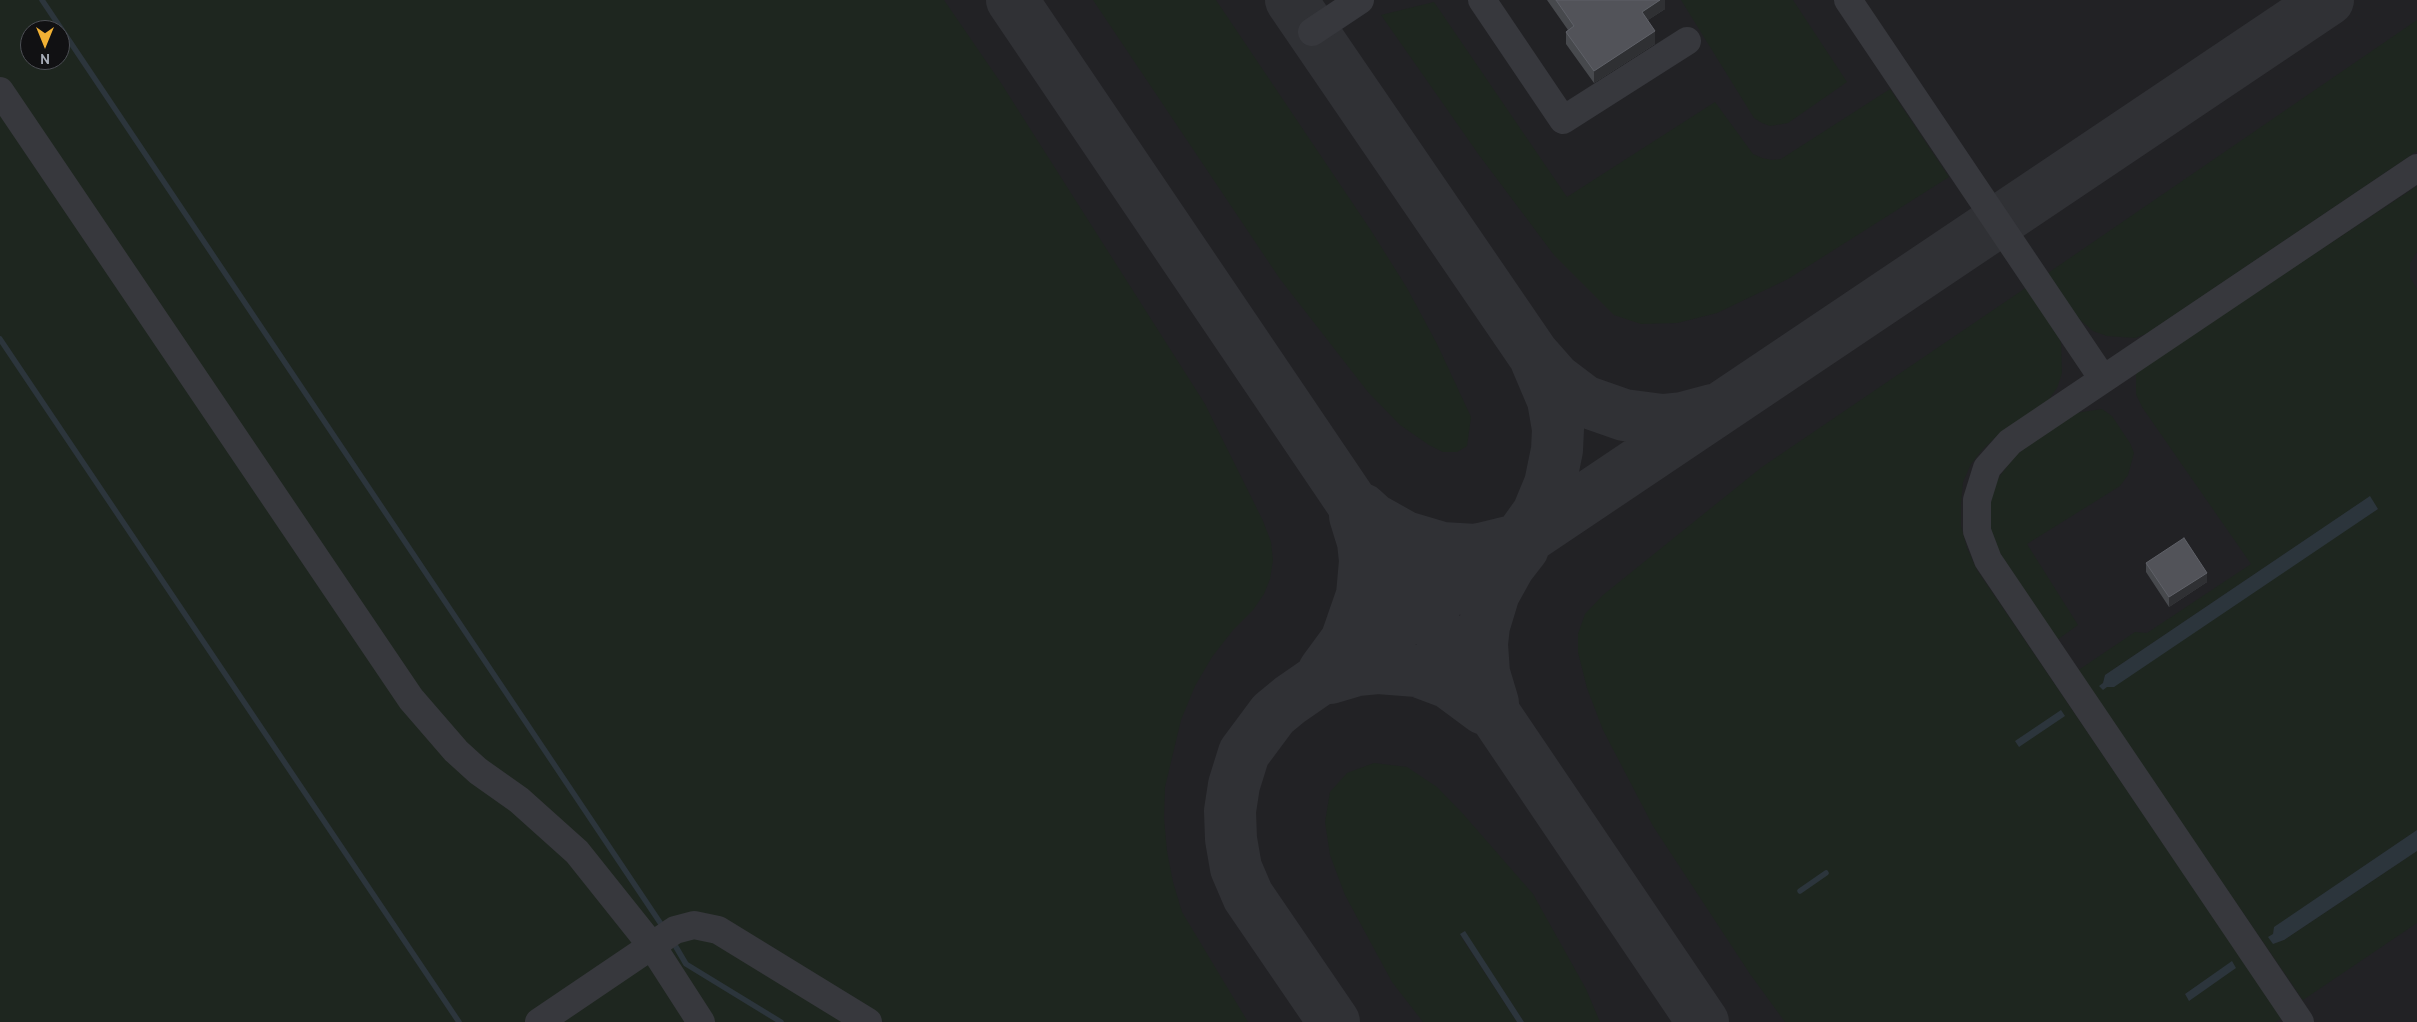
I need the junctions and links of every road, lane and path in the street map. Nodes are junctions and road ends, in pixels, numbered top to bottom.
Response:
1 (1360, 0) edge
2 (1482, 0) edge
3 (1848, 0) edge
4 (1312, 32) dead end
5 (1687, 41) dead end
6 (0, 91) edge
7 (2417, 168) edge
8 (2103, 379) junction
9 (652, 946) junction
10 (540, 1022) edge
11 (701, 1022) edge
12 (868, 1022) edge
13 (2300, 1022) edge

1 - 4 lane
2 - 5 lane
3 - 8 lane
6 - 9 lane
7 - 8 lane
8 - 13 lane
9 - 10 lane
9 - 11 lane
9 - 12 lane

